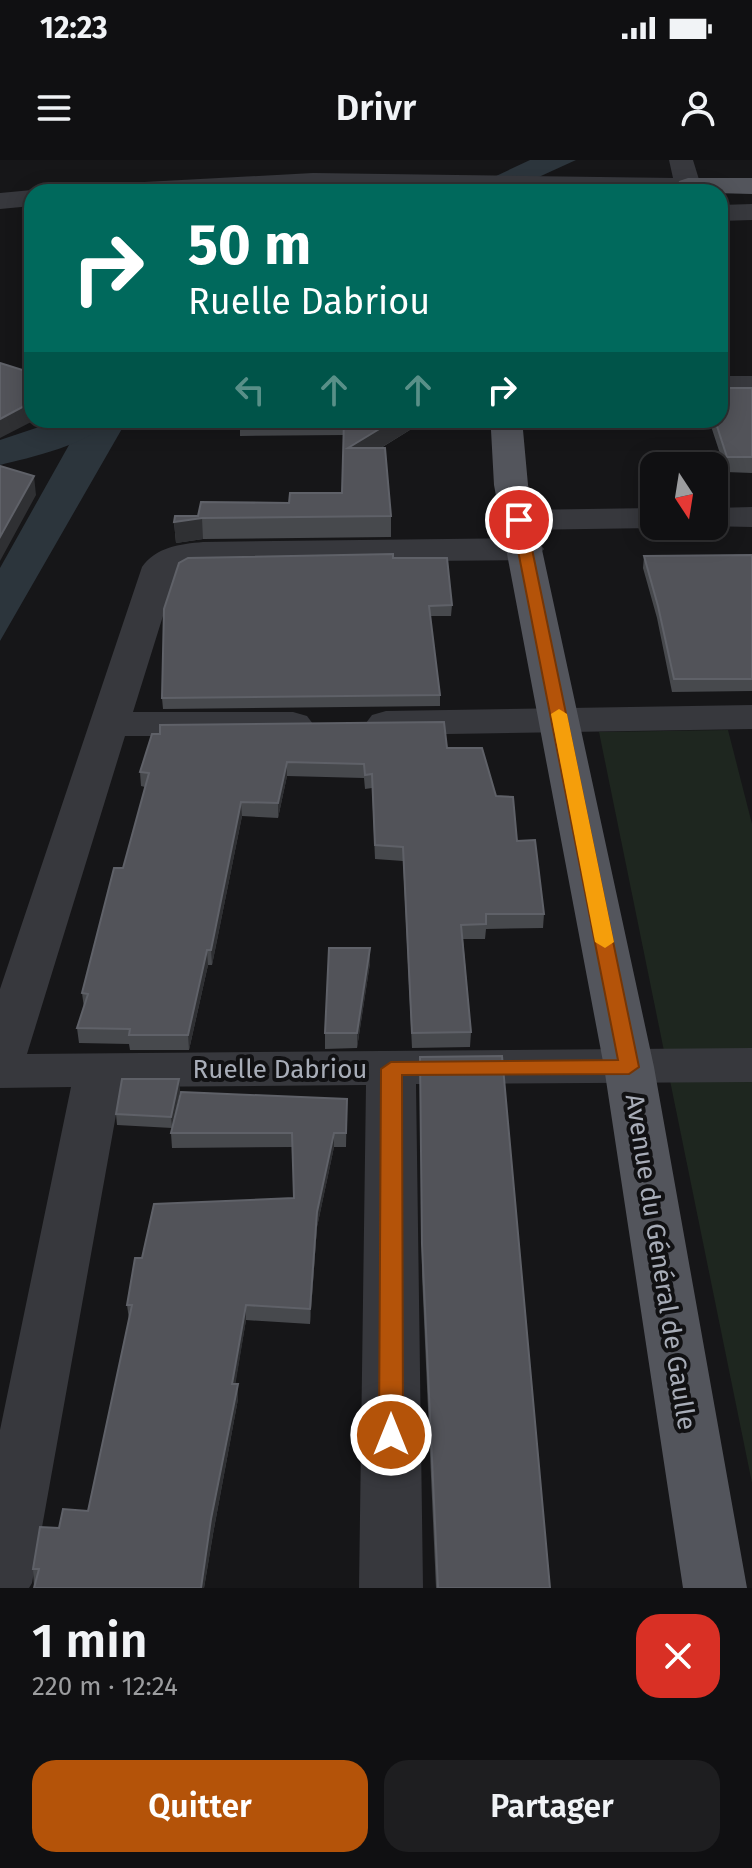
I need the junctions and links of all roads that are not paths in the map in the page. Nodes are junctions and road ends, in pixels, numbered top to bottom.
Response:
1 (681, 160) edge
2 (223, 184) edge
3 (555, 184) edge
4 (688, 184) edge
5 (752, 186) edge
6 (728, 187) edge
7 (24, 199) edge
8 (0, 201) edge
9 (752, 212) edge
10 (728, 213) edge
11 (728, 385) edge
12 (752, 385) edge
13 (508, 428) edge
14 (752, 517) edge
15 (728, 518) edge
16 (640, 520) edge
17 (522, 534) junction
18 (752, 717) edge
19 (560, 720) junction
20 (112, 724) junction
21 (0, 1062) edge
22 (752, 1065) edge
23 (629, 1067) junction
24 (391, 1069) junction
25 (0, 1071) edge
26 (99, 1071) junction
27 (0, 1583) edge
28 (391, 1588) edge
29 (715, 1588) edge

1 - 4 street
2 - 3 street
5 - 6 main road
7 - 8 street
9 - 10 street
11 - 12 street
13 - 17 main road, Avenue du Général de Gaulle
14 - 15 street
16 - 17 street
17 - 19 main road, Avenue du Général de Gaulle
17 - 20 street
18 - 19 street
19 - 20 street
19 - 23 main road, Avenue du Général de Gaulle
20 - 21 street
22 - 23 street, Ruelle Dabriou
23 - 24 street, Ruelle Dabriou
23 - 29 main road, Avenue du Général de Gaulle
24 - 26 street, Ruelle Dabriou
24 - 28 street
25 - 26 street, Ruelle Dabriou
26 - 27 street

